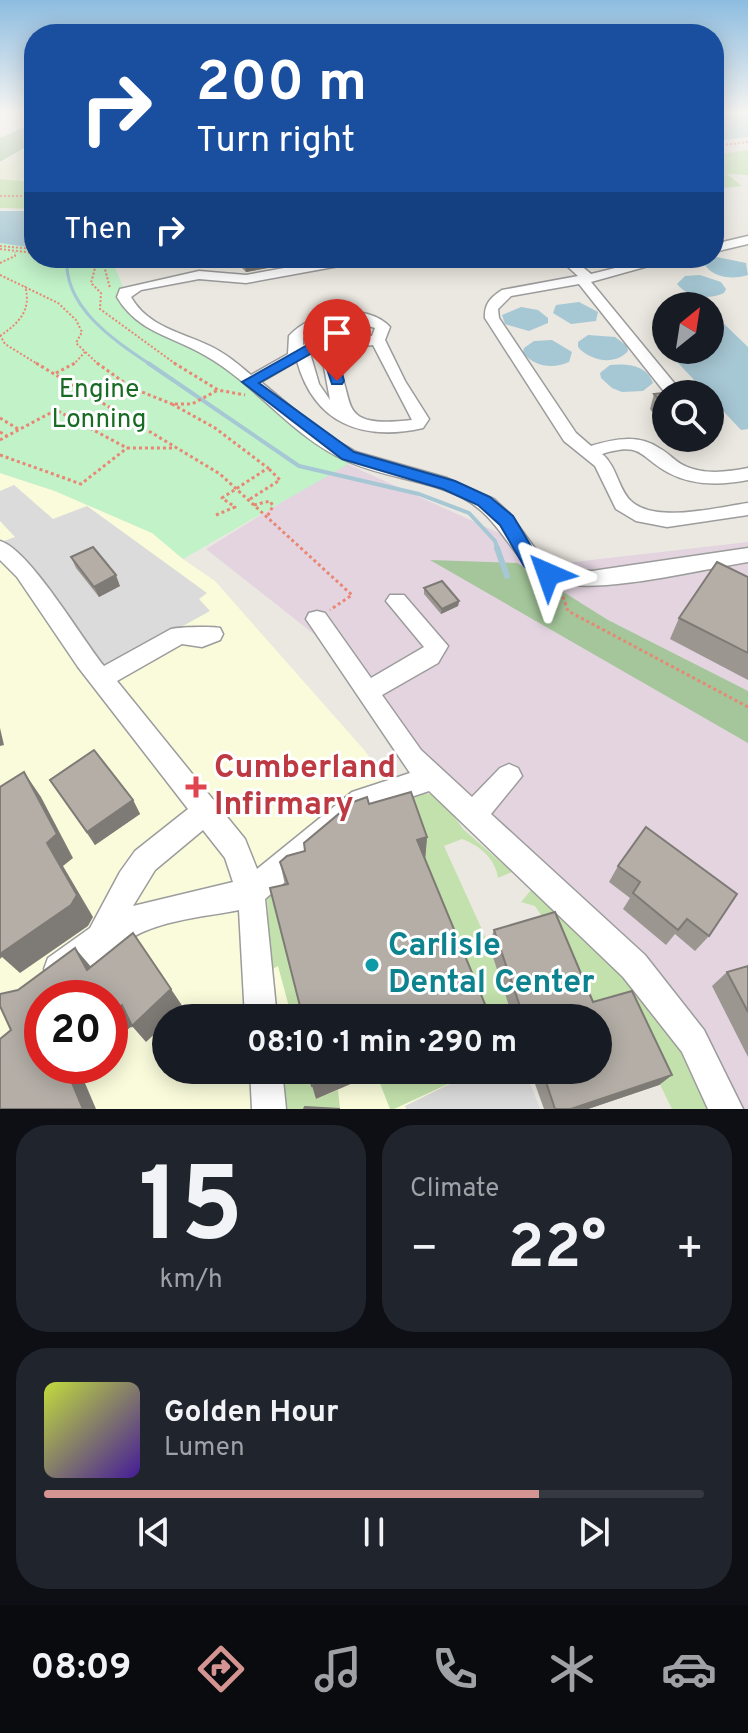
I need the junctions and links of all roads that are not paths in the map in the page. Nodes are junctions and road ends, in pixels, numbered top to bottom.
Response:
1 (748, 240) edge
2 (724, 246) edge
3 (306, 268) edge
4 (574, 268) edge
5 (630, 268) edge
6 (585, 279) junction
7 (378, 340) junction
8 (304, 350) junction
9 (664, 380) edge
10 (250, 382) junction
11 (354, 420) junction
12 (590, 452) junction
13 (748, 474) edge
14 (748, 509) edge
15 (0, 548) edge
16 (748, 555) edge
17 (397, 601) dead end
18 (317, 619) road end
19 (212, 634) dead end
20 (101, 679) junction
21 (367, 692) junction
22 (509, 776) dead end
23 (432, 778) junction
24 (207, 812) junction
25 (472, 815) junction
26 (251, 893) junction
27 (98, 940) junction
28 (45, 980) edge
29 (260, 1004) edge
30 (267, 1084) edge
31 (269, 1109) edge
32 (726, 1109) edge

1 - 2 street
3 - 10 street
4 - 6 street
5 - 6 street
6 - 9 street
6 - 12 street
7 - 8 street
7 - 8 street
7 - 11 street
8 - 10 street
8 - 11 street
8 - 11 street
10 - 16 street
12 - 13 street
12 - 14 street
15 - 20 street
17 - 21 street
18 - 21 street
19 - 20 street
20 - 24 street
21 - 23 street
22 - 25 street
23 - 25 street
23 - 26 street
24 - 26 street
24 - 27 street
25 - 32 street
26 - 27 street
26 - 29 street
27 - 28 street
30 - 31 street

